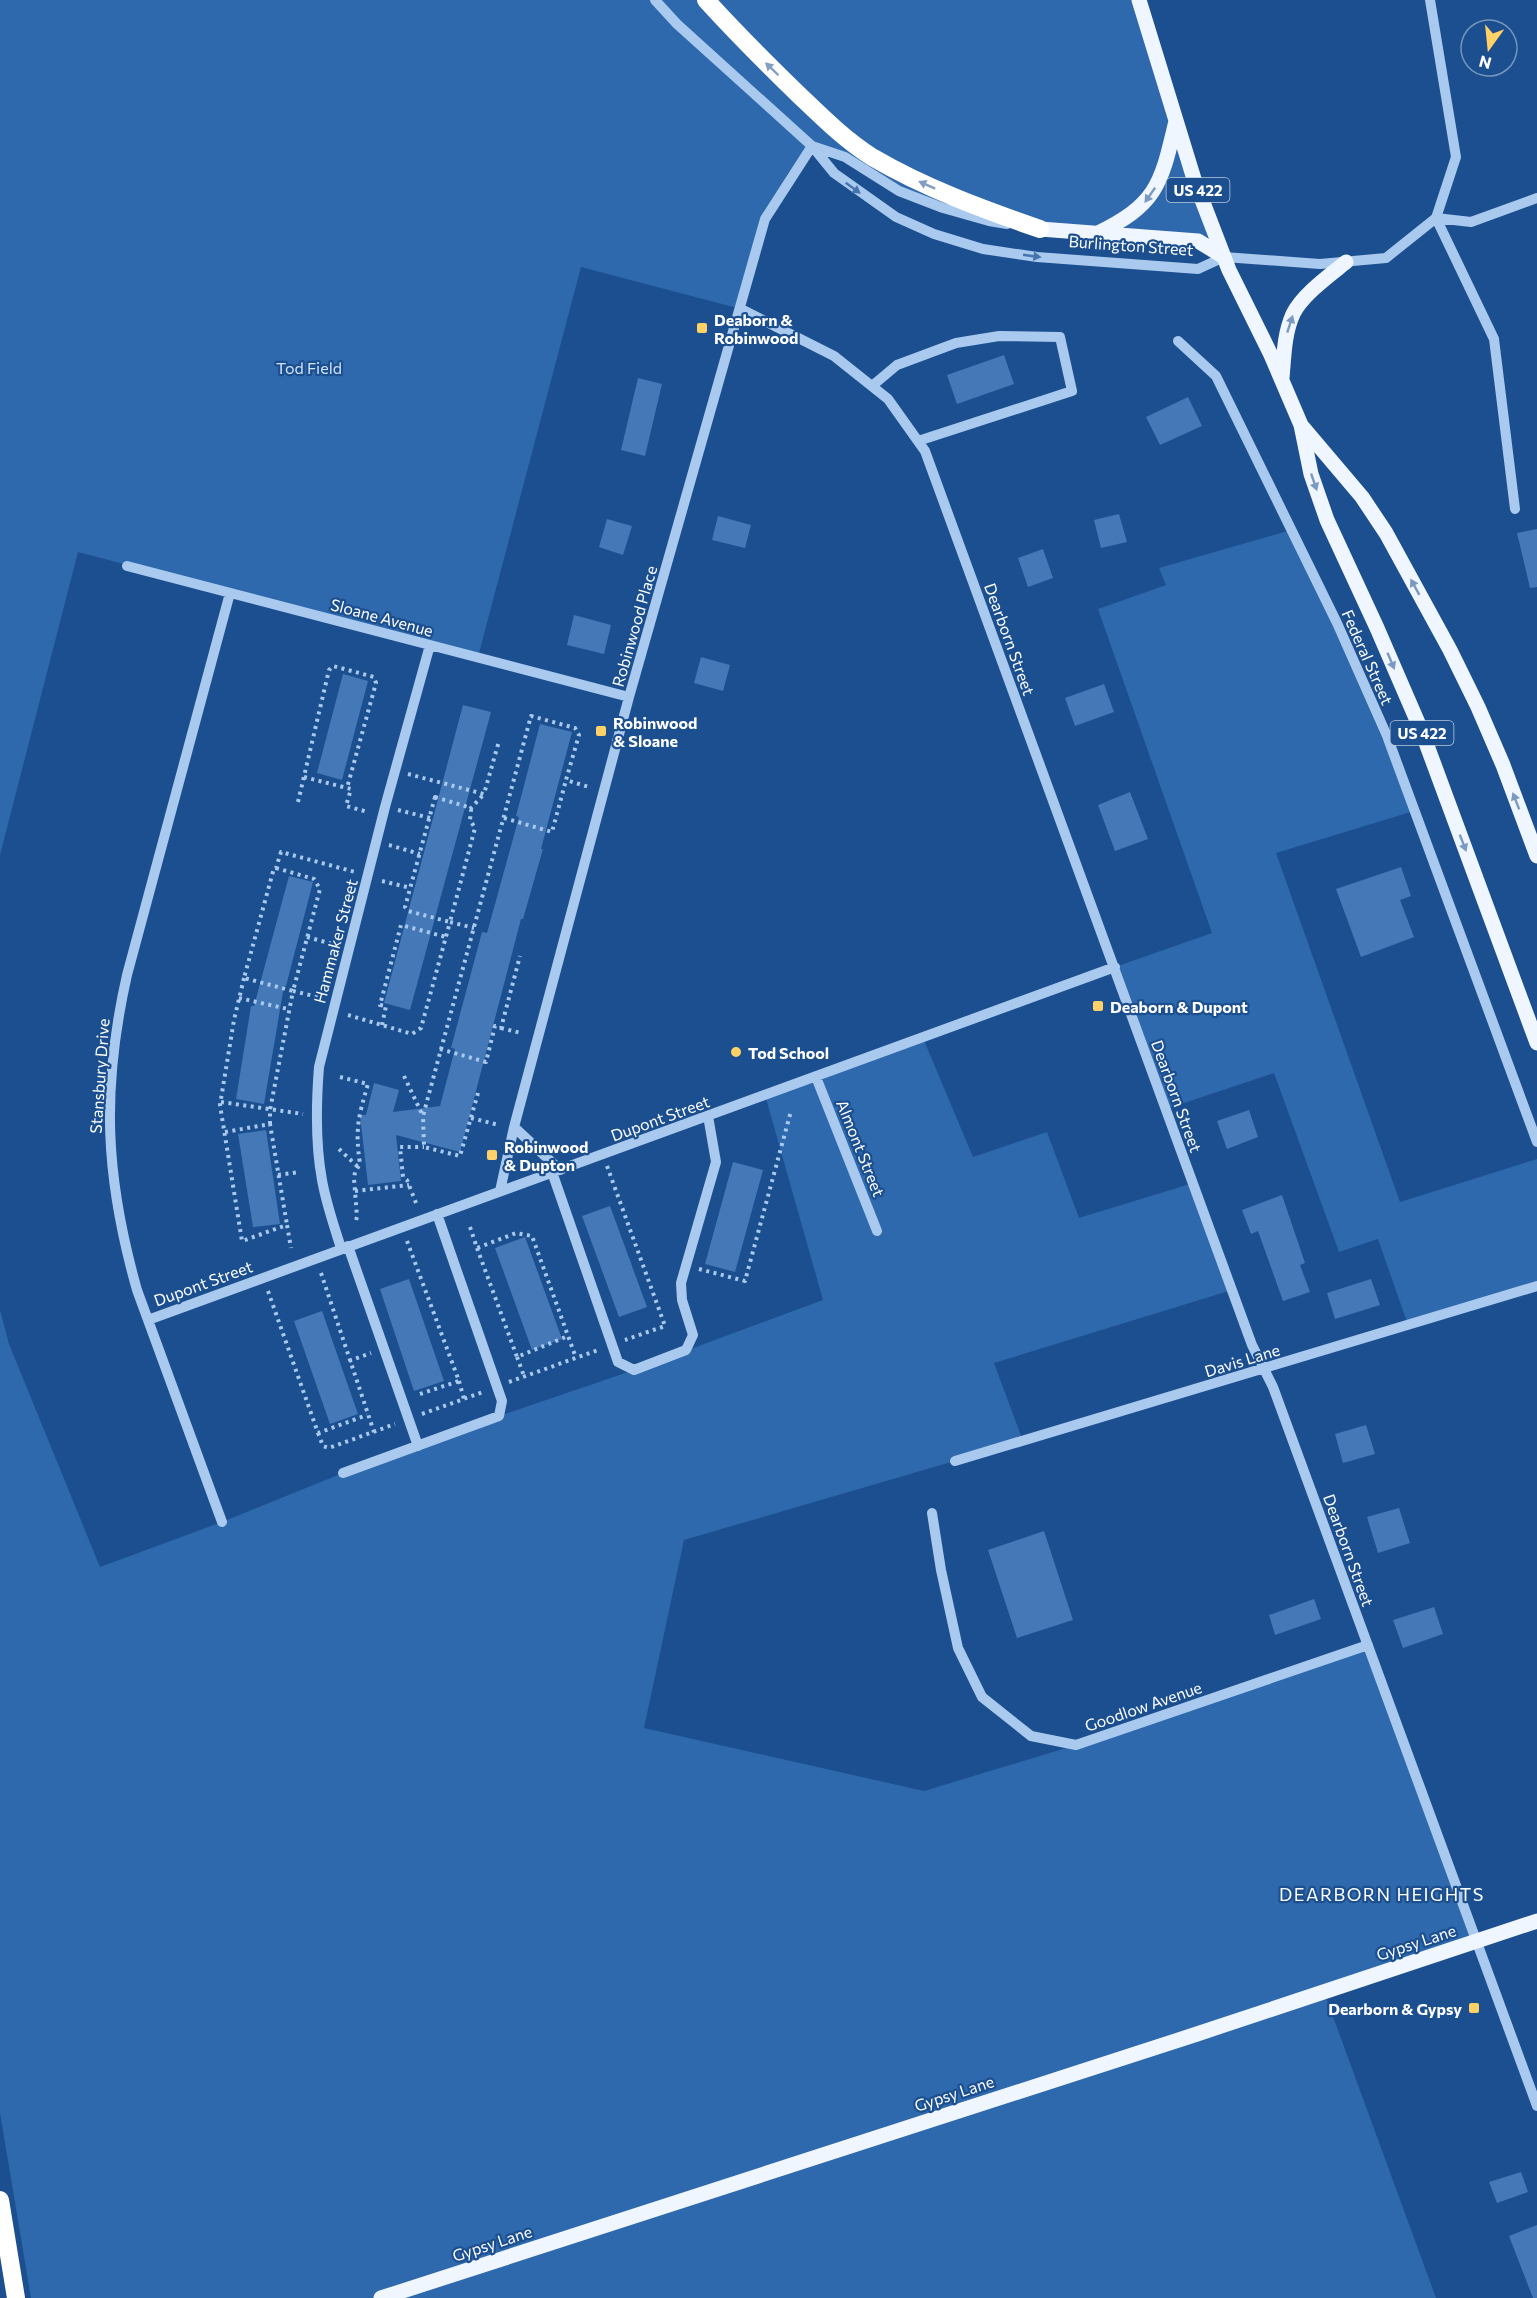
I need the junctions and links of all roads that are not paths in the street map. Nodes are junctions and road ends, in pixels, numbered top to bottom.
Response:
1 (655, 0) edge
2 (706, 0) edge
3 (1140, 0) edge
4 (1430, 0) edge
5 (1176, 120) junction
6 (812, 146) junction
7 (1537, 198) edge
8 (1436, 218) junction
9 (1040, 229) junction
10 (1096, 234) junction
11 (1224, 257) junction
12 (1346, 262) junction
13 (741, 309) junction
14 (1178, 341) dead end
15 (1282, 381) junction
16 (872, 386) junction
17 (1301, 426) junction
18 (918, 441) junction
19 (1515, 509) dead end
20 (127, 566) dead end
21 (230, 592) junction
22 (430, 645) junction
23 (629, 697) junction
24 (1537, 855) edge
25 (1115, 967) junction
26 (1537, 1043) edge
27 (816, 1077) junction
28 (708, 1116) junction
29 (514, 1128) junction
30 (1537, 1142) edge
31 (556, 1171) junction
32 (500, 1191) junction
33 (437, 1214) junction
34 (877, 1231) dead end
35 (344, 1247) junction
36 (1537, 1286) edge
37 (148, 1320) junction
38 (1263, 1368) junction
39 (418, 1446) junction
40 (955, 1461) dead end
41 (344, 1473) dead end
42 (932, 1513) dead end
43 (222, 1522) dead end
44 (1368, 1645) junction
45 (1537, 1921) edge
46 (1476, 1941) junction
47 (1537, 2106) edge
48 (0, 2200) edge
49 (16, 2298) edge
50 (381, 2298) edge

1 - 6 street, Burlington Street
9 -> 2 highway
3 - 5 main road, US 422
4 - 8 street
5 -> 10 main road
5 - 11 main road, US 422
6 - 9 street, Burlington Street
6 -> 11 street, Burlington Street
6 - 13 street
7 - 8 street
8 - 12 street
8 - 19 street
9 - 10 main road, Burlington Street
10 - 11 main road, Burlington Street
11 - 12 street
11 - 15 main road, US 422
15 -> 12 main road
13 - 16 street, Dearborn Street
13 - 23 street, Robinwood Place
14 - 30 street, Federal Street
15 - 17 main road, US 422
16 - 18 street, Dearborn Street
16 - 18 street
24 -> 17 main road, US 422
17 -> 26 main road, US 422
18 - 25 street, Dearborn Street
20 - 21 street, Sloane Avenue
21 - 22 street, Sloane Avenue
21 - 37 street, Stansbury Drive
22 - 23 street, Sloane Avenue
22 - 35 street, Hammaker Street
23 - 29 street, Robinwood Place
25 - 27 street, Dupont Street
25 - 38 street, Dearborn Street
27 - 28 street, Dupont Street
27 - 34 street, Almont Street
28 - 31 street, Dupont Street
28 - 31 street
29 - 31 street
29 - 32 street, Robinwood Place
31 - 32 street, Dupont Street
32 - 33 street, Dupont Street
33 - 35 street, Dupont Street
33 - 39 street
35 - 37 street, Dupont Street
35 - 39 street, Hammaker Street
36 - 38 street, Davis Lane
37 - 43 street, Stansbury Drive
38 - 40 street, Davis Lane
38 - 44 street, Dearborn Street
39 - 41 street
42 - 44 street, Goodlow Avenue
44 - 46 street, Dearborn Street
45 - 46 main road, Gypsy Lane
46 - 47 street, Dearborn Street
46 - 50 main road, Gypsy Lane
48 - 49 highway

